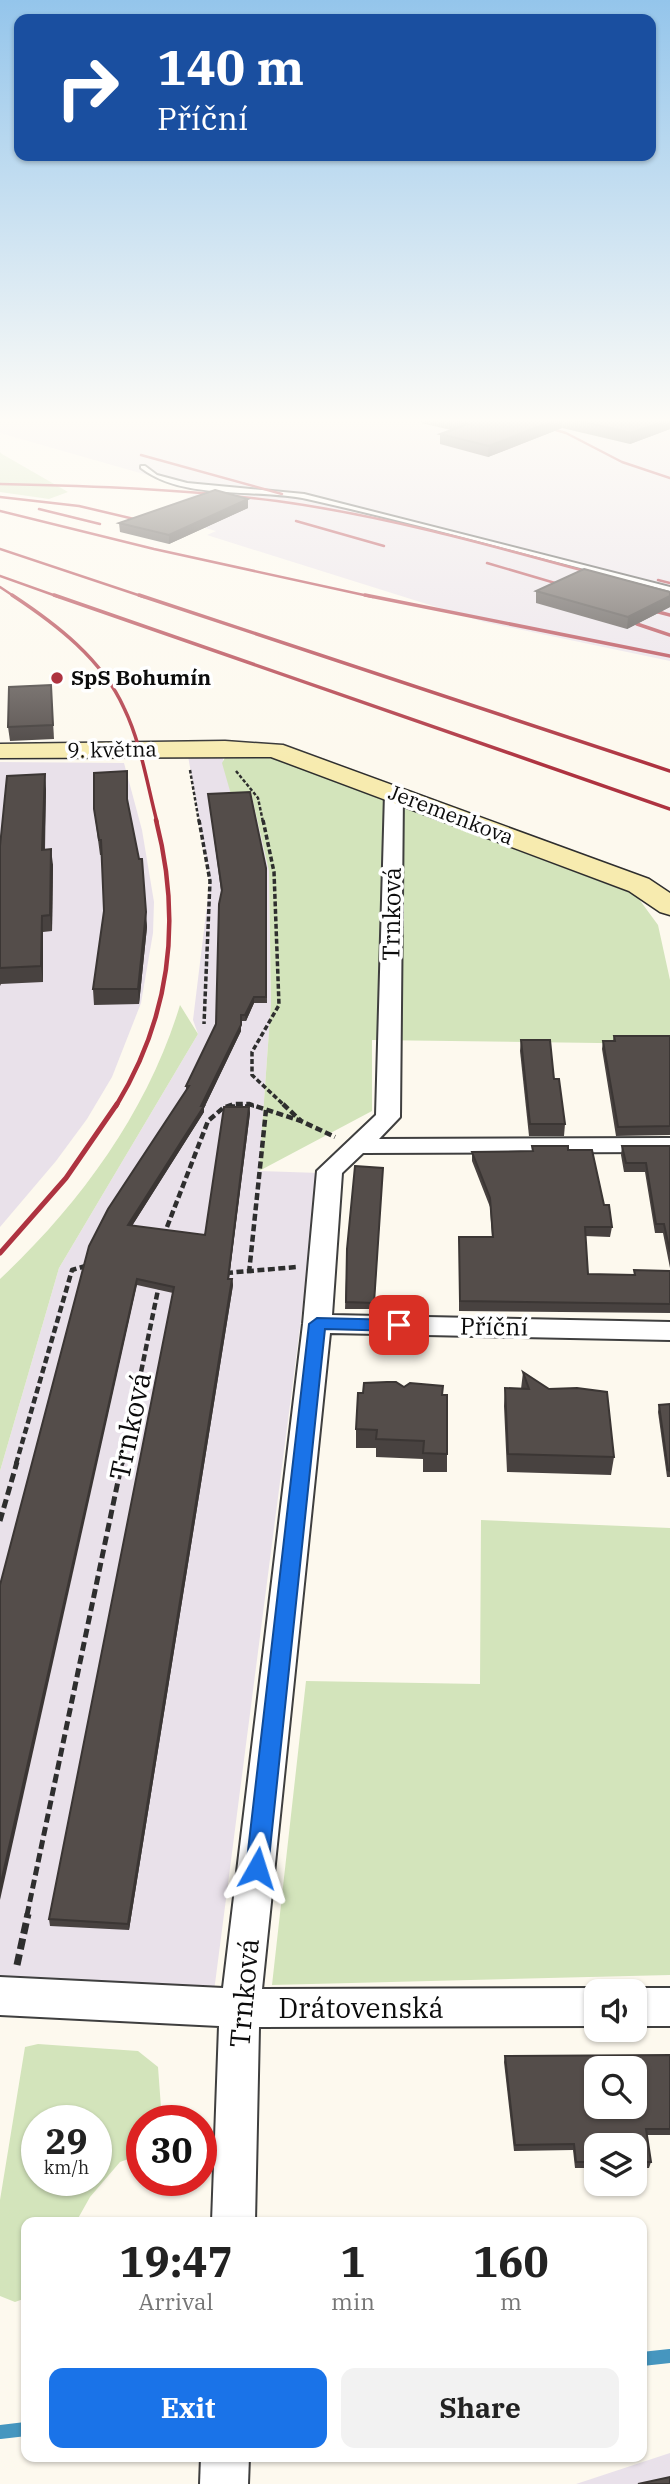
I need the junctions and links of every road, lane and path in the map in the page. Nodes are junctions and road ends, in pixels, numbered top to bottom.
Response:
1 (449, 533) edge
2 (670, 589) edge
3 (206, 748) junction
4 (0, 751) edge
5 (394, 793) junction
6 (670, 906) edge
7 (204, 1024) dead end
8 (267, 1110) junction
9 (300, 1121) junction
10 (670, 1145) edge
11 (355, 1146) junction
12 (167, 1227) edge
13 (322, 1263) junction
14 (94, 1264) edge
15 (224, 1273) edge
16 (249, 1273) junction
17 (160, 1280) edge
18 (317, 1324) junction
19 (670, 1331) edge
20 (0, 1521) edge
21 (5, 1997) edge
22 (584, 2007) edge
23 (647, 2007) edge
24 (670, 2007) edge
25 (240, 2008) junction
26 (233, 2217) edge
27 (225, 2462) edge
28 (224, 2484) edge

1 - 2 lane
3 - 4 street, 9. května
3 - 5 street, Jeremenkova
3 - 7 path
3 - 9 path
5 - 6 street, Jeremenkova
5 - 11 street, Trnková
8 - 9 path
8 - 12 path
8 - 16 path
9 - 11 path
10 - 11 street
11 - 13 street, Trnková
13 - 16 path
13 - 18 street, Trnková
14 - 20 path
15 - 16 path
17 - 21 path, Trnková
18 - 19 street, Příční
18 - 25 street, Trnková
21 - 25 street, Drátovenská
22 - 25 street, Drátovenská
23 - 24 street
25 - 26 street, Trnková
27 - 28 street

